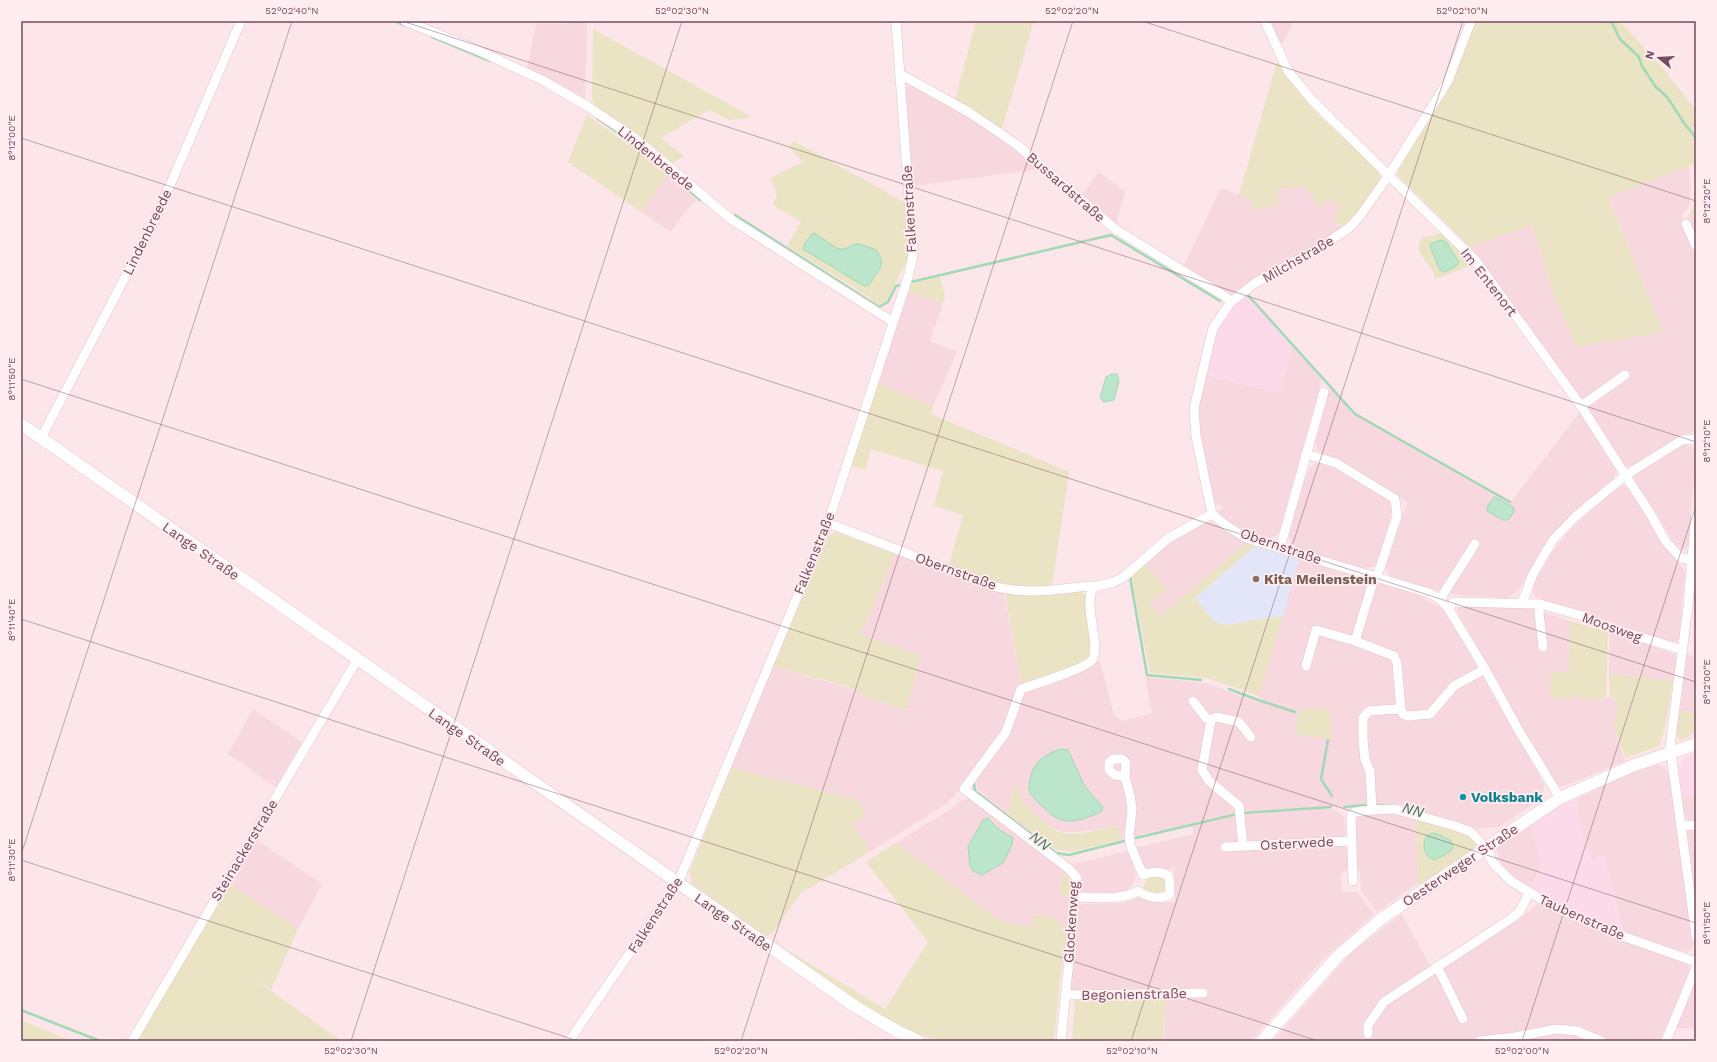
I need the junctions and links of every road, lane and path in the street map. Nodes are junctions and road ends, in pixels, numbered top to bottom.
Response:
1 (241, 21) edge
2 (405, 21) edge
3 (896, 21) edge
4 (1265, 21) edge
5 (1471, 21) edge
6 (900, 74) junction
7 (1389, 175) junction
8 (1686, 224) dead end
9 (1696, 246) edge
10 (1231, 302) junction
11 (893, 322) junction
12 (1625, 375) dead end
13 (1324, 392) dead end
14 (1581, 406) junction
15 (21, 424) edge
16 (41, 438) junction
17 (1696, 439) edge
18 (1306, 454) junction
19 (1626, 475) junction
20 (1696, 512) edge
21 (1212, 514) junction
22 (828, 523) junction
23 (1475, 544) dead end
24 (1280, 548) junction
25 (1692, 560) junction
26 (1376, 577) junction
27 (1093, 587) junction
28 (1440, 599) junction
29 (1522, 603) junction
30 (1540, 604) junction
31 (1448, 608) junction
32 (1355, 640) junction
33 (1543, 647) dead end
34 (1683, 650) junction
35 (357, 660) junction
36 (1306, 666) dead end
37 (1485, 669) junction
38 (1193, 701) dead end
39 (1401, 710) junction
40 (1211, 720) junction
41 (1251, 737) dead end
42 (1696, 744) edge
43 (1671, 752) junction
44 (1124, 777) dead end
45 (1560, 798) junction
46 (1372, 810) junction
47 (1696, 825) edge
48 (1681, 826) junction
49 (1351, 841) junction
50 (1243, 846) junction
51 (1224, 847) dead end
52 (1486, 848) junction
53 (1143, 875) junction
54 (1353, 881) dead end
55 (678, 884) junction
56 (1138, 891) junction
57 (1529, 893) junction
58 (1076, 897) junction
59 (1696, 937) edge
60 (1696, 962) edge
61 (1437, 966) junction
62 (1696, 968) edge
63 (1203, 993) dead end
64 (1065, 995) junction
65 (1463, 1019) dead end
66 (1368, 1034) dead end
67 (132, 1041) edge
68 (569, 1041) edge
69 (918, 1041) edge
70 (1061, 1041) edge
71 (1262, 1041) edge
72 (1480, 1041) edge
73 (1601, 1041) edge
74 (1666, 1041) edge

1 - 16 street, Lindenbreede
2 - 11 street, Lindenbreede
3 - 6 street, Falkenstraße
4 - 7 street, Im Entenort
5 - 7 street, Milchstraße
6 - 10 street, Bussardstraße
6 - 11 street, Falkenstraße
7 - 10 street, Milchstraße
7 - 14 street, Im Entenort
8 - 9 street
10 - 21 street, Milchstraße
11 - 22 street, Falkenstraße
12 - 14 street
13 - 18 street
14 - 19 street, Im Entenort
15 - 16 street, Lange Straße
16 - 35 street, Lange Straße
17 - 19 street
18 - 24 street
18 - 26 street
19 - 25 street, Im Entenort
19 - 29 street
20 - 25 street
21 - 24 street, Obernstraße
21 - 27 street, Obernstraße
22 - 27 street, Obernstraße
22 - 55 street, Falkenstraße
23 - 28 street
24 - 26 street, Obernstraße
25 - 34 street
26 - 28 street, Obernstraße
26 - 32 street
27 - 58 street, Glockenweg
28 - 31 street, Obernstraße
29 - 30 street, Moosweg
29 - 31 street, Moosweg
30 - 33 street
30 - 34 street, Moosweg
31 - 37 street, Obernstraße
32 - 36 street
32 - 39 street
34 - 43 street
35 - 55 street, Lange Straße
35 - 67 street, Steinackerstraße
37 - 39 street
37 - 45 street, Obernstraße
38 - 40 street
39 - 46 street
40 - 41 street
40 - 50 street, Osterwede
42 - 43 street, Oesterweger Straße
43 - 45 street, Oesterweger Straße
43 - 48 street
44 - 53 street
45 - 52 street, Oesterweger Straße
46 - 49 street, Osterwede
46 - 52 street, Osterwede
47 - 48 street
48 - 59 street
49 - 50 street, Osterwede
49 - 54 street, Osterwede
50 - 51 street, Osterwede
52 - 57 street, Taubenstraße
52 - 71 street, Oesterweger Straße
53 - 56 street
53 - 56 street
55 - 68 street, Falkenstraße
55 - 69 street, Lange Straße
56 - 58 street
57 - 60 street, Taubenstraße
57 - 61 street
58 - 64 street, Glockenweg
61 - 65 street
61 - 66 street
62 - 74 street
63 - 64 street, Begonienstraße
64 - 70 street, Glockenweg
72 - 73 street

